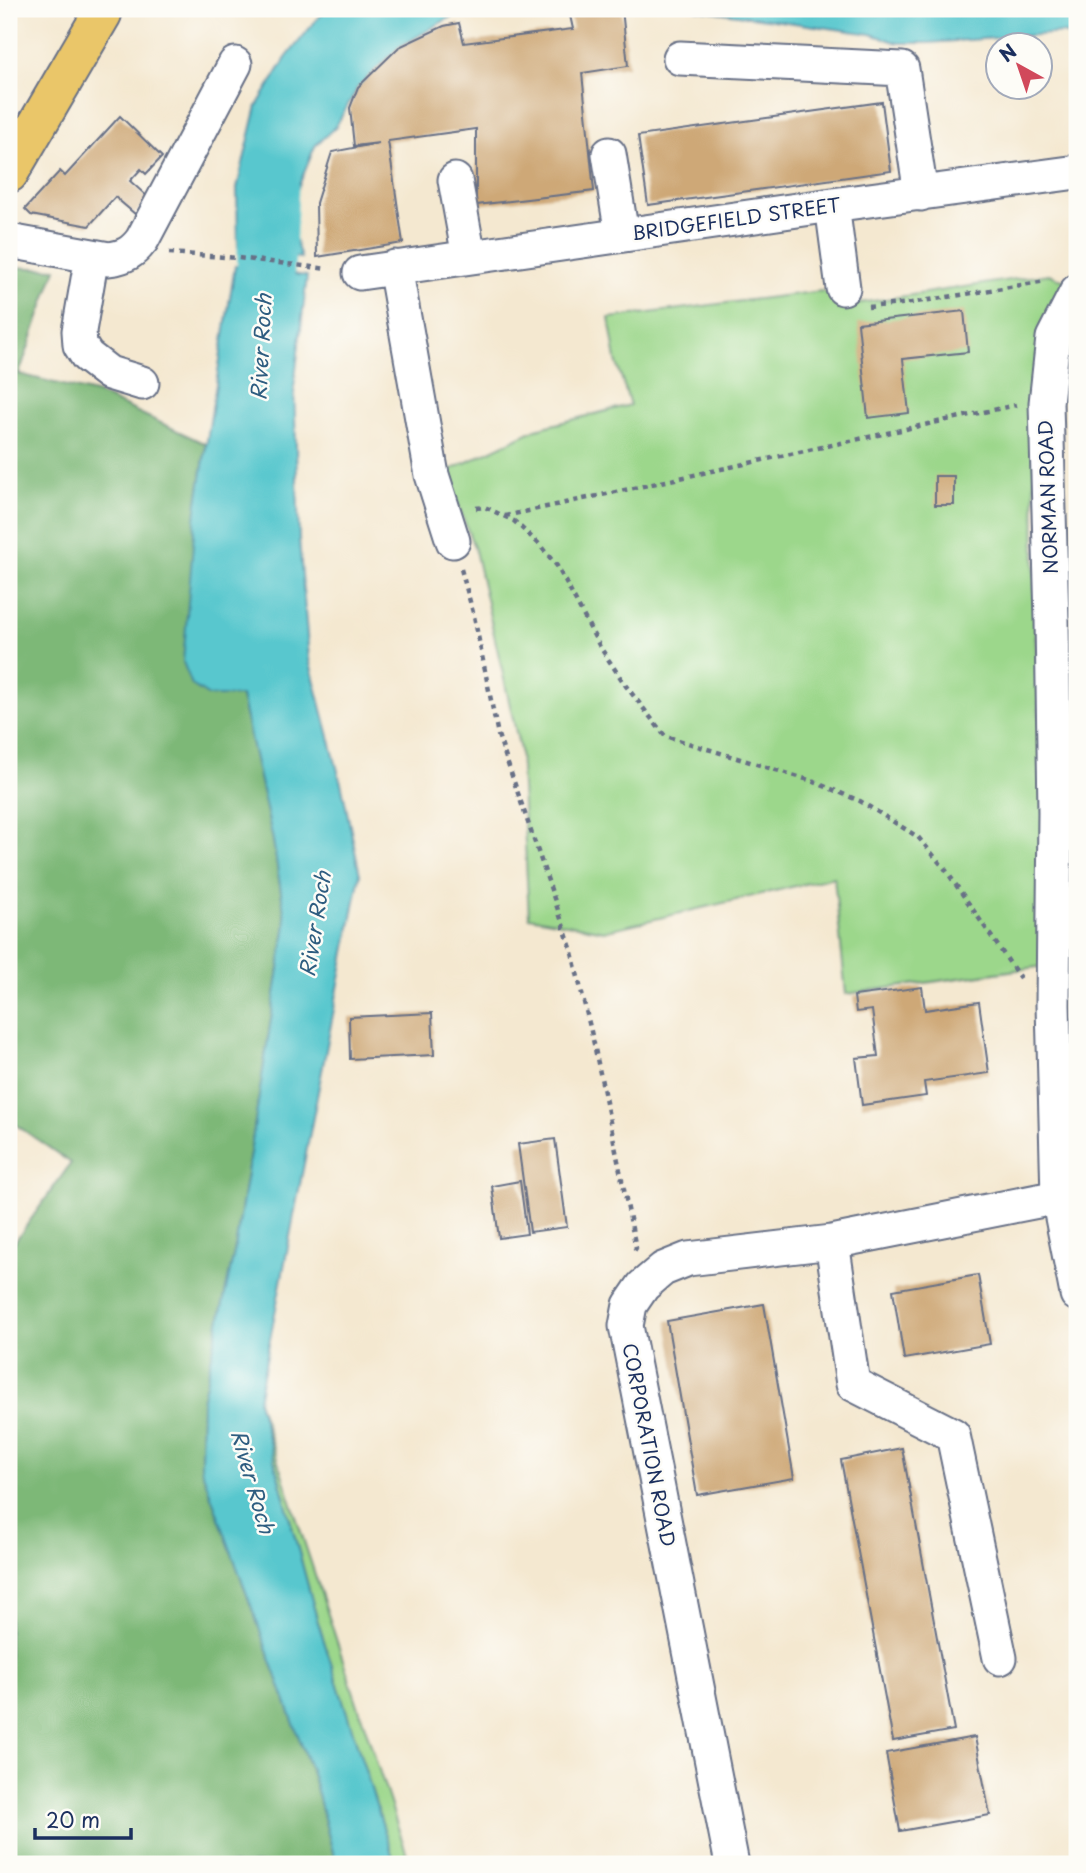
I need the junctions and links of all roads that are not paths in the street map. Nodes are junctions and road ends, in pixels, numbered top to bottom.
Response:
1 (103, 9) edge
2 (680, 58) dead end
3 (235, 64) dead end
4 (609, 153) dead end
5 (1077, 172) edge
6 (9, 173) edge
7 (455, 180) dead end
8 (921, 194) junction
9 (832, 205) junction
10 (622, 235) junction
11 (9, 241) edge
12 (92, 256) junction
13 (469, 257) junction
14 (395, 267) junction
15 (360, 273) dead end
16 (843, 288) road end
17 (1077, 293) edge
18 (142, 383) dead end
19 (453, 541) road end
20 (1065, 620) edge
21 (1066, 812) edge
22 (1065, 1005) edge
23 (1068, 1197) edge
24 (832, 1242) junction
25 (1077, 1294) edge
26 (1000, 1658) dead end
27 (732, 1864) edge

1 - 6 main road
2 - 8 street
3 - 12 street
4 - 10 street
5 - 8 street, BRIDGEFIELD STREET
7 - 13 street
8 - 9 street, BRIDGEFIELD STREET
9 - 10 street, BRIDGEFIELD STREET
9 - 16 street
10 - 13 street, BRIDGEFIELD STREET
11 - 12 street
12 - 18 street
13 - 14 street, BRIDGEFIELD STREET
14 - 15 street, BRIDGEFIELD STREET
14 - 19 street
17 - 20 street, NORMAN ROAD
20 - 21 street, NORMAN ROAD
21 - 22 street, NORMAN ROAD
22 - 23 street, NORMAN ROAD
23 - 24 street, CORPORATION ROAD
23 - 25 street, NORMAN ROAD
24 - 26 street
24 - 27 street, CORPORATION ROAD

